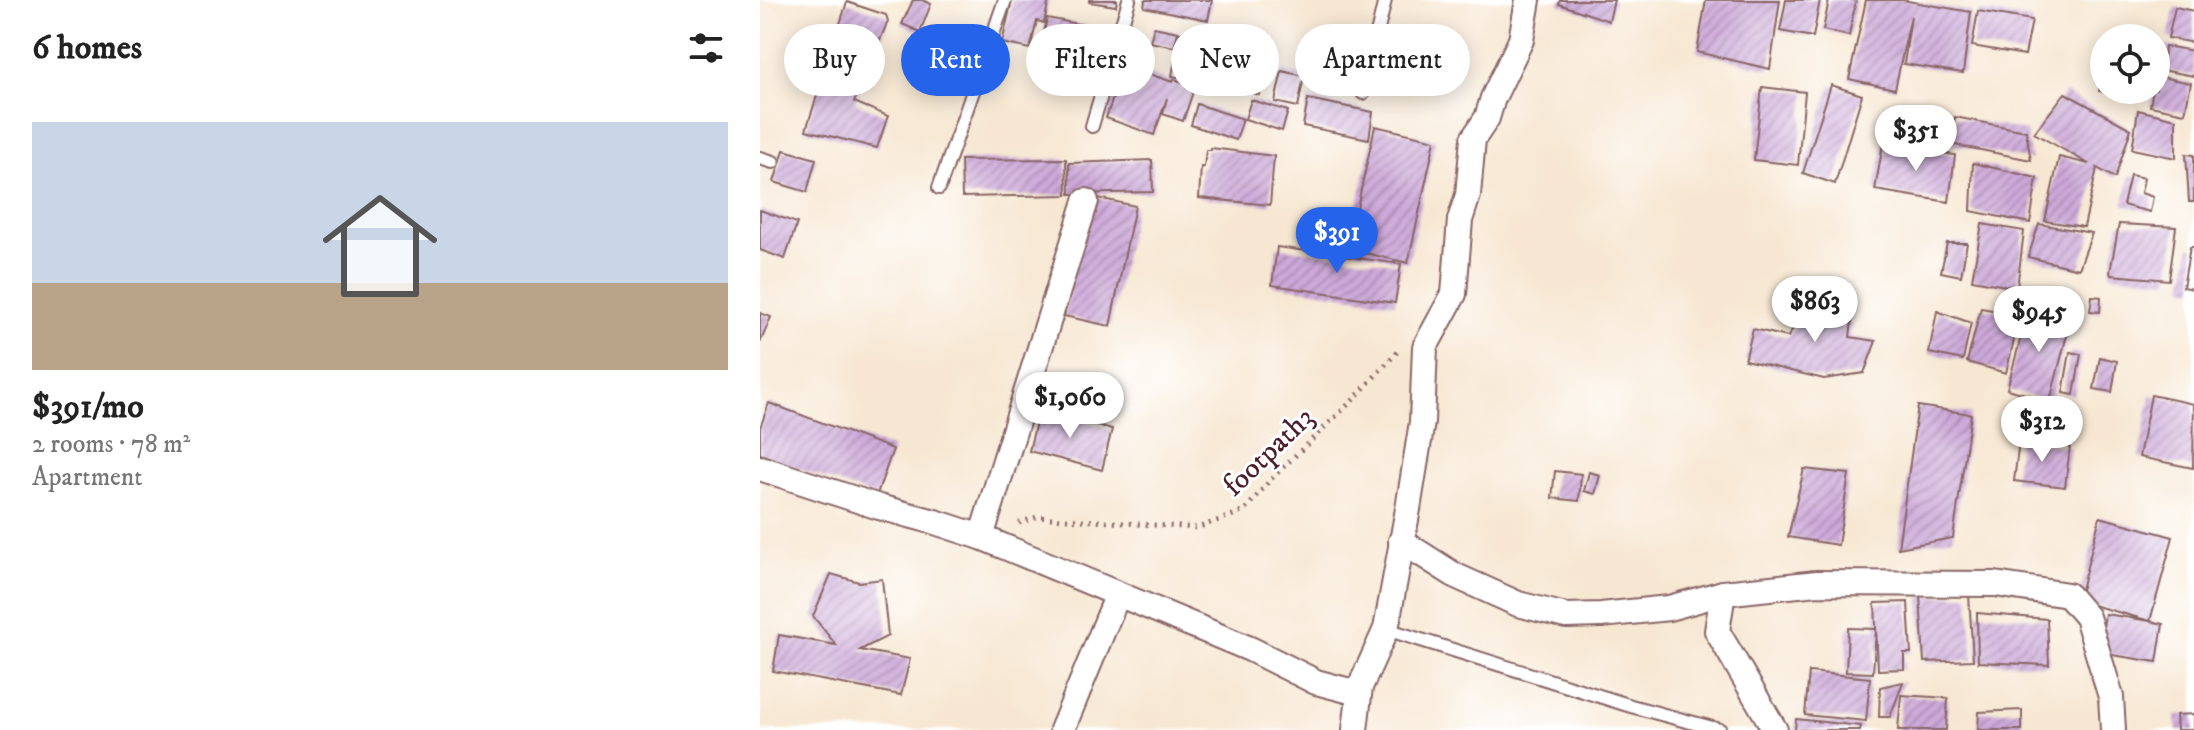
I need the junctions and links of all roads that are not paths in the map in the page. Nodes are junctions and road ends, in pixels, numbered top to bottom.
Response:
1 (1005, 0) edge
2 (1129, 0) edge
3 (1385, 0) edge
4 (1528, 0) edge
5 (1379, 24) edge
6 (1092, 126) dead end
7 (939, 188) dead end
8 (1086, 201) dead end
9 (760, 468) edge
10 (981, 537) junction
11 (1401, 541) junction
12 (1723, 593) junction
13 (1118, 594) junction
14 (1386, 629) junction
15 (1360, 687) junction
16 (1062, 730) edge
17 (1355, 730) edge
18 (1720, 730) edge
19 (1775, 730) edge
20 (2113, 730) edge

1 - 7 lane
2 - 6 lane
3 - 5 lane
4 - 11 street
8 - 10 street
9 - 10 street
10 - 13 street
11 - 12 street
11 - 14 street
12 - 19 street
12 - 20 street
13 - 15 street
13 - 16 street
14 - 15 street
14 - 18 lane
15 - 17 street

